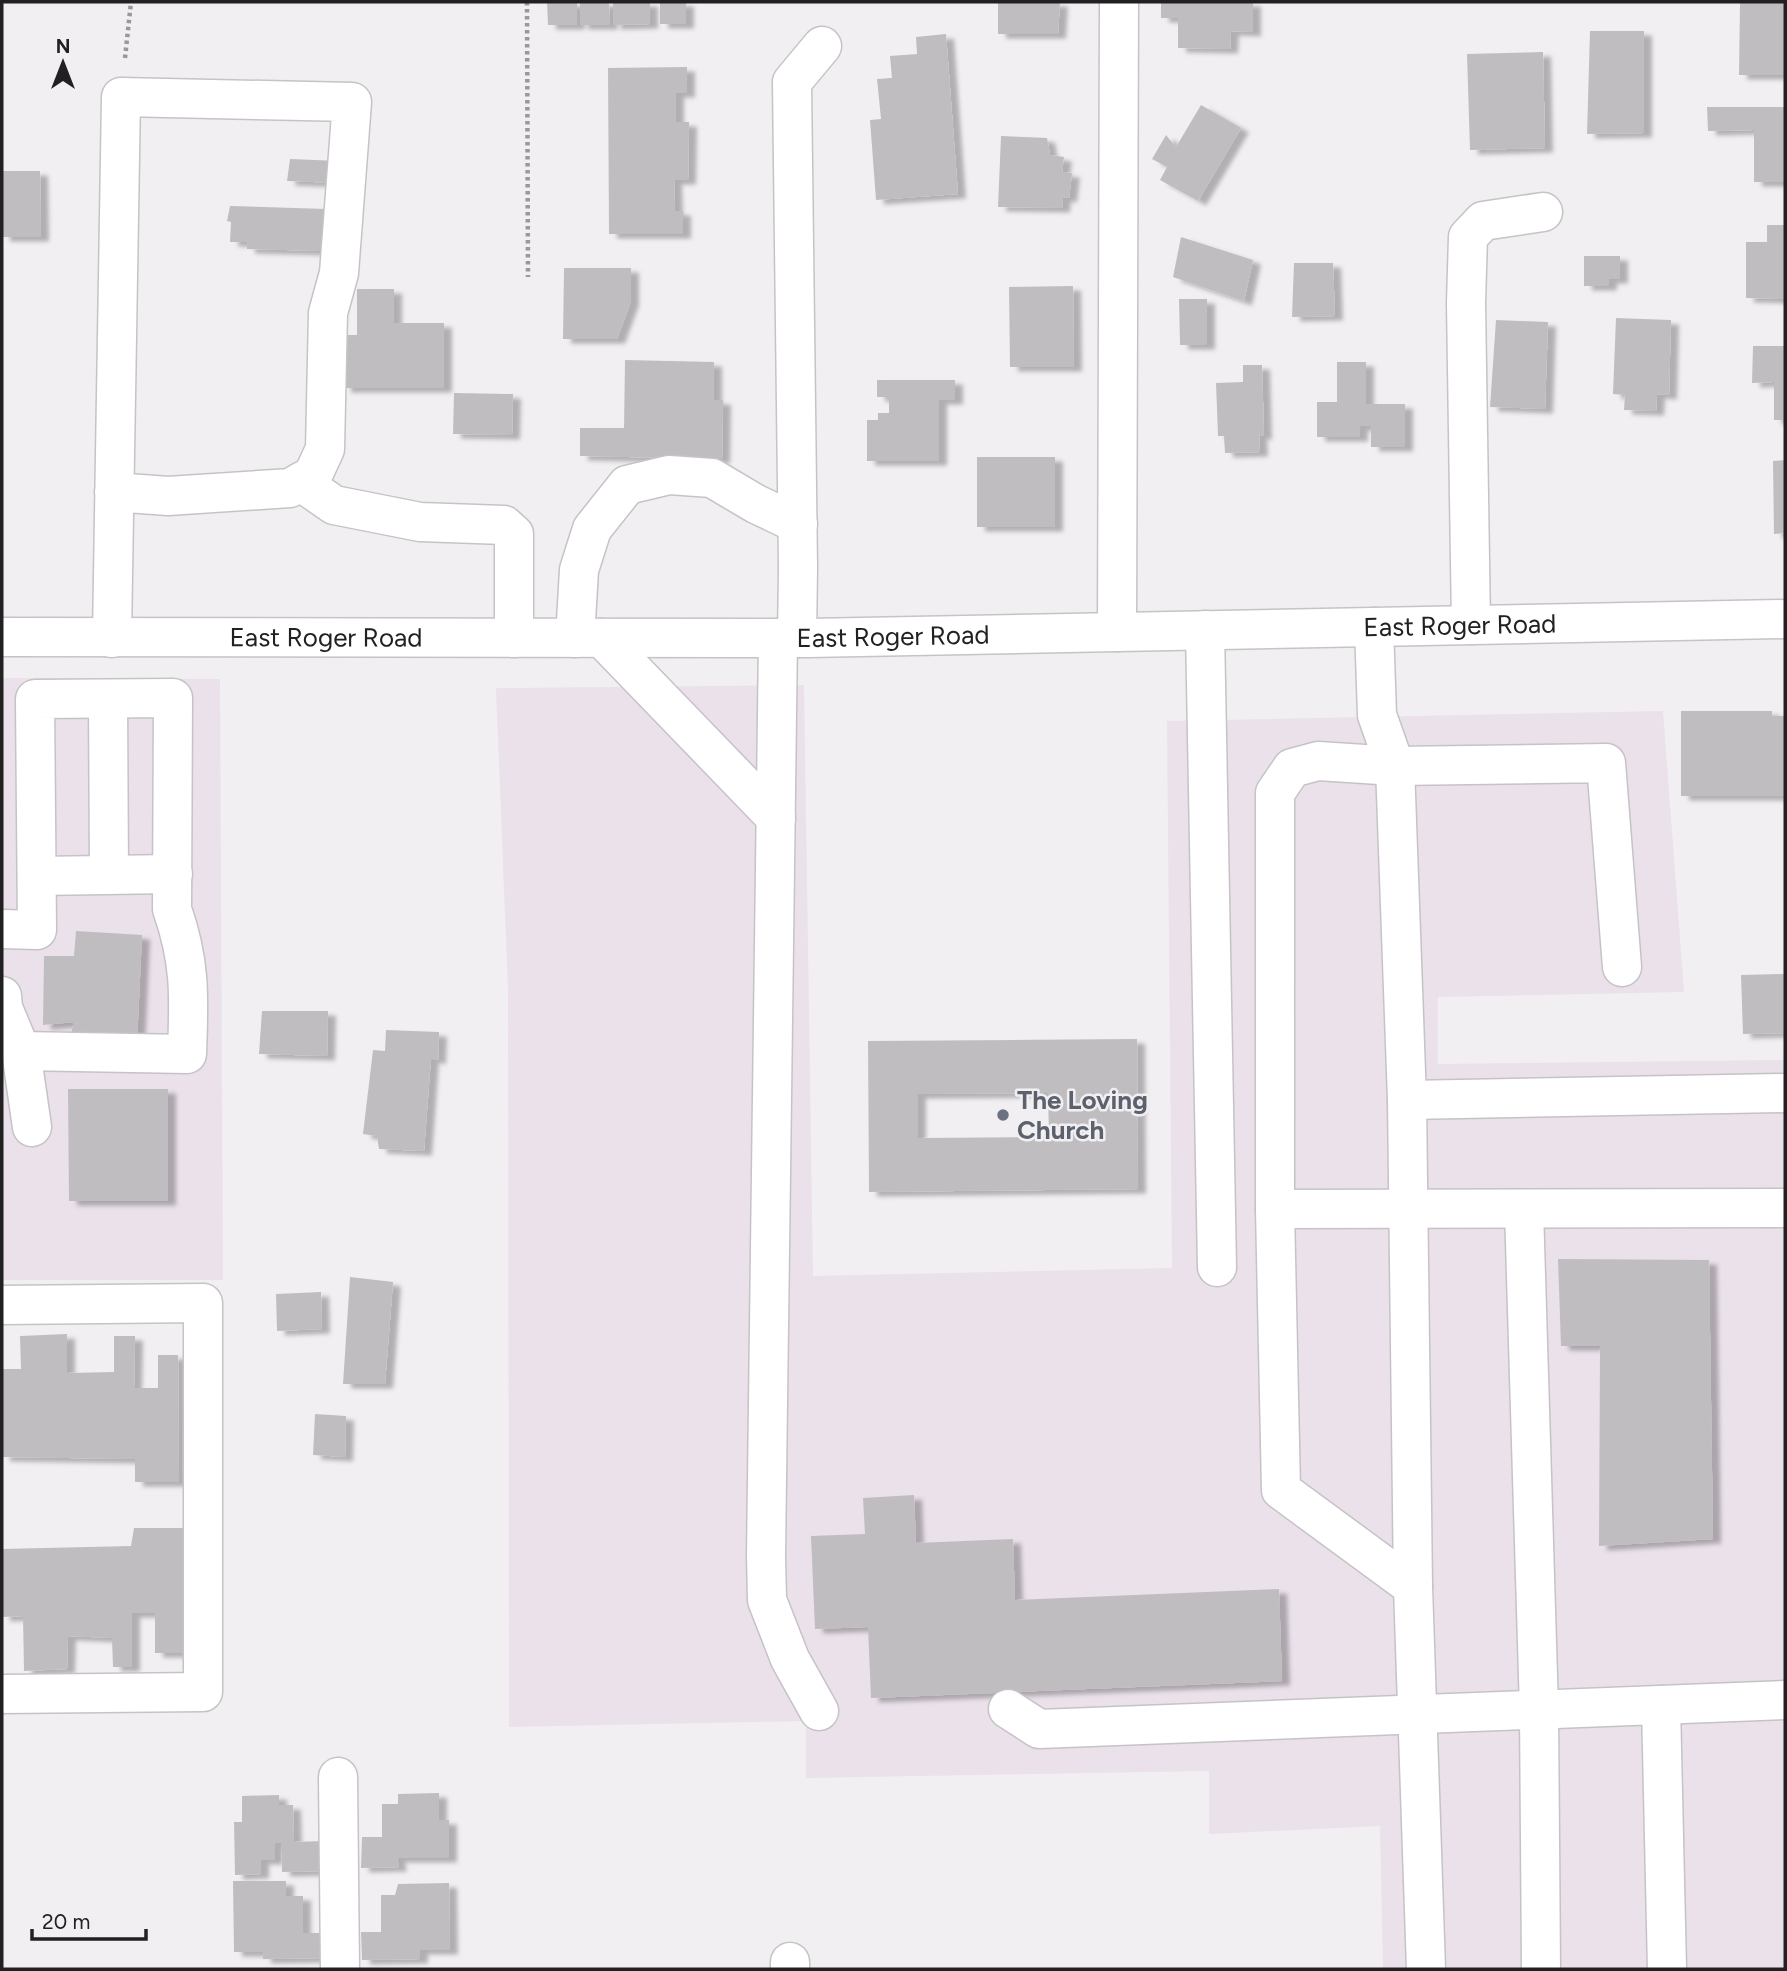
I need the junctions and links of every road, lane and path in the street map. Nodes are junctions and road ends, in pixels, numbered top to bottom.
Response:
1 (131, 2) edge
2 (527, 2) edge
3 (1119, 2) edge
4 (822, 46) dead end
5 (121, 97) junction
6 (1543, 212) dead end
7 (528, 277) dead end
8 (301, 482) junction
9 (114, 492) junction
10 (798, 524) junction
11 (1785, 619) edge
12 (1471, 625) junction
13 (1374, 627) junction
14 (1205, 630) junction
15 (1117, 632) junction
16 (2, 637) edge
17 (112, 638) junction
18 (514, 638) junction
19 (589, 638) junction
20 (787, 638) junction
21 (108, 699) junction
22 (1395, 766) junction
23 (776, 818) junction
24 (109, 874) junction
25 (173, 874) junction
26 (37, 876) junction
27 (2, 929) edge
28 (1622, 967) dead end
29 (2, 996) edge
30 (22, 1051) junction
31 (1785, 1093) edge
32 (1407, 1100) junction
33 (32, 1128) dead end
34 (1785, 1208) edge
35 (1275, 1209) junction
36 (1408, 1209) junction
37 (1524, 1209) junction
38 (1217, 1267) dead end
39 (2, 1305) edge
40 (1413, 1587) junction
41 (2, 1693) edge
42 (1785, 1700) edge
43 (1661, 1706) junction
44 (1008, 1709) dead end
45 (1539, 1710) junction
46 (819, 1711) dead end
47 (1419, 1714) junction
48 (338, 1777) dead end
49 (340, 1969) edge
50 (1426, 1969) edge
51 (1541, 1969) edge
52 (1667, 1969) edge

1 - 5 path
2 - 7 path
3 - 15 street
4 - 10 street
5 - 8 street
5 - 9 street
6 - 12 street
8 - 9 street
8 - 18 street
9 - 17 street
10 - 19 street
10 - 20 street
11 - 12 street, East Roger Road
12 - 13 street, East Roger Road
13 - 14 street, East Roger Road
13 - 22 street
14 - 15 street, East Roger Road
14 - 38 street
15 - 20 street, East Roger Road
16 - 17 street, East Roger Road
17 - 18 street, East Roger Road
18 - 19 street, East Roger Road
19 - 20 street, East Roger Road
19 - 23 street
20 - 23 street
21 - 24 street
21 - 25 street
21 - 26 street
22 - 28 street
22 - 32 street
22 - 35 street
23 - 46 street
24 - 25 street
24 - 26 street
25 - 30 street
26 - 27 street
29 - 30 street
30 - 33 street
31 - 32 street
32 - 36 street
34 - 37 street
35 - 36 street
35 - 40 street
36 - 37 street
36 - 40 street
37 - 45 street
39 - 41 street
40 - 47 street
42 - 43 street
43 - 45 street
43 - 52 street
44 - 47 street
45 - 47 street
45 - 51 street
47 - 50 street
48 - 49 street

